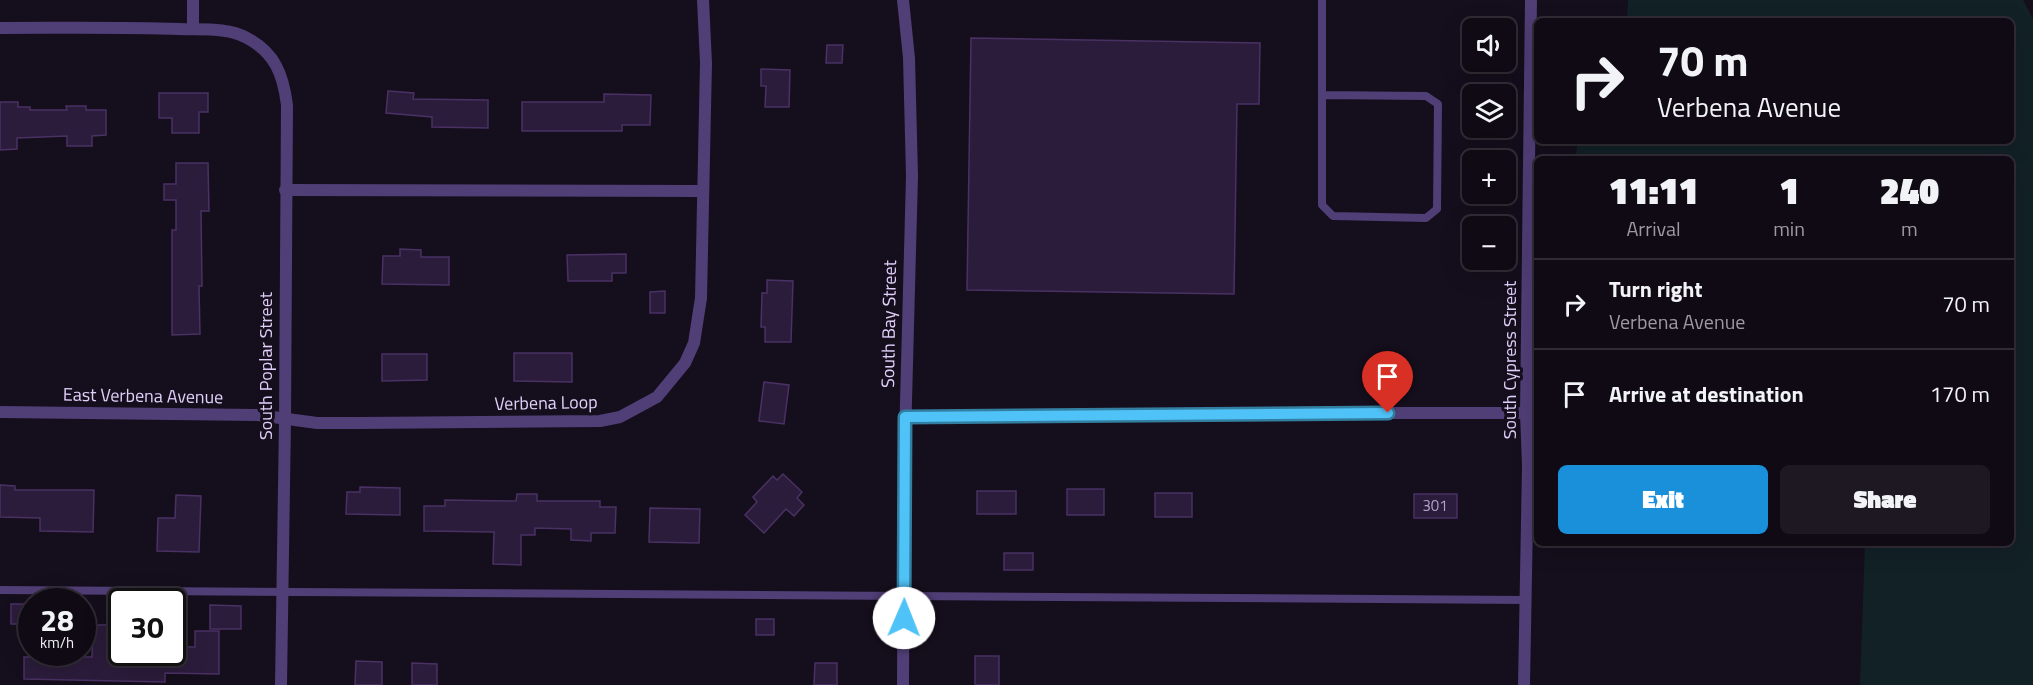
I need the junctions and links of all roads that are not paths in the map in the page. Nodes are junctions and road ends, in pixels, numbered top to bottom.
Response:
1 (193, 0) edge
2 (703, 0) edge
3 (903, 0) edge
4 (1322, 0) edge
5 (1531, 0) edge
6 (0, 28) edge
7 (193, 29) junction
8 (1322, 95) junction
9 (285, 189) junction
10 (702, 191) junction
11 (0, 412) edge
12 (1526, 413) junction
13 (905, 417) junction
14 (285, 420) junction
15 (0, 590) edge
16 (283, 591) junction
17 (904, 595) junction
18 (1526, 600) junction
19 (280, 685) edge
20 (903, 685) edge
21 (1524, 685) edge

1 - 7 street
2 - 10 street, Verbena Loop
3 - 13 street, South Bay Street
4 - 8 lane
5 - 12 street, South Cypress Street
6 - 7 street
7 - 9 street, South Poplar Street
8 - 8 lane
9 - 10 street
9 - 14 street, South Poplar Street
10 - 14 street, Verbena Loop
11 - 14 street, East Verbena Avenue
12 - 13 street
12 - 18 street, South Cypress Street
13 - 17 street, South Bay Street
14 - 16 street, South Poplar Street
15 - 16 lane
16 - 17 lane
16 - 19 street, South Poplar Street
17 - 18 lane
17 - 20 street, South Bay Street
18 - 21 street, South Cypress Street

